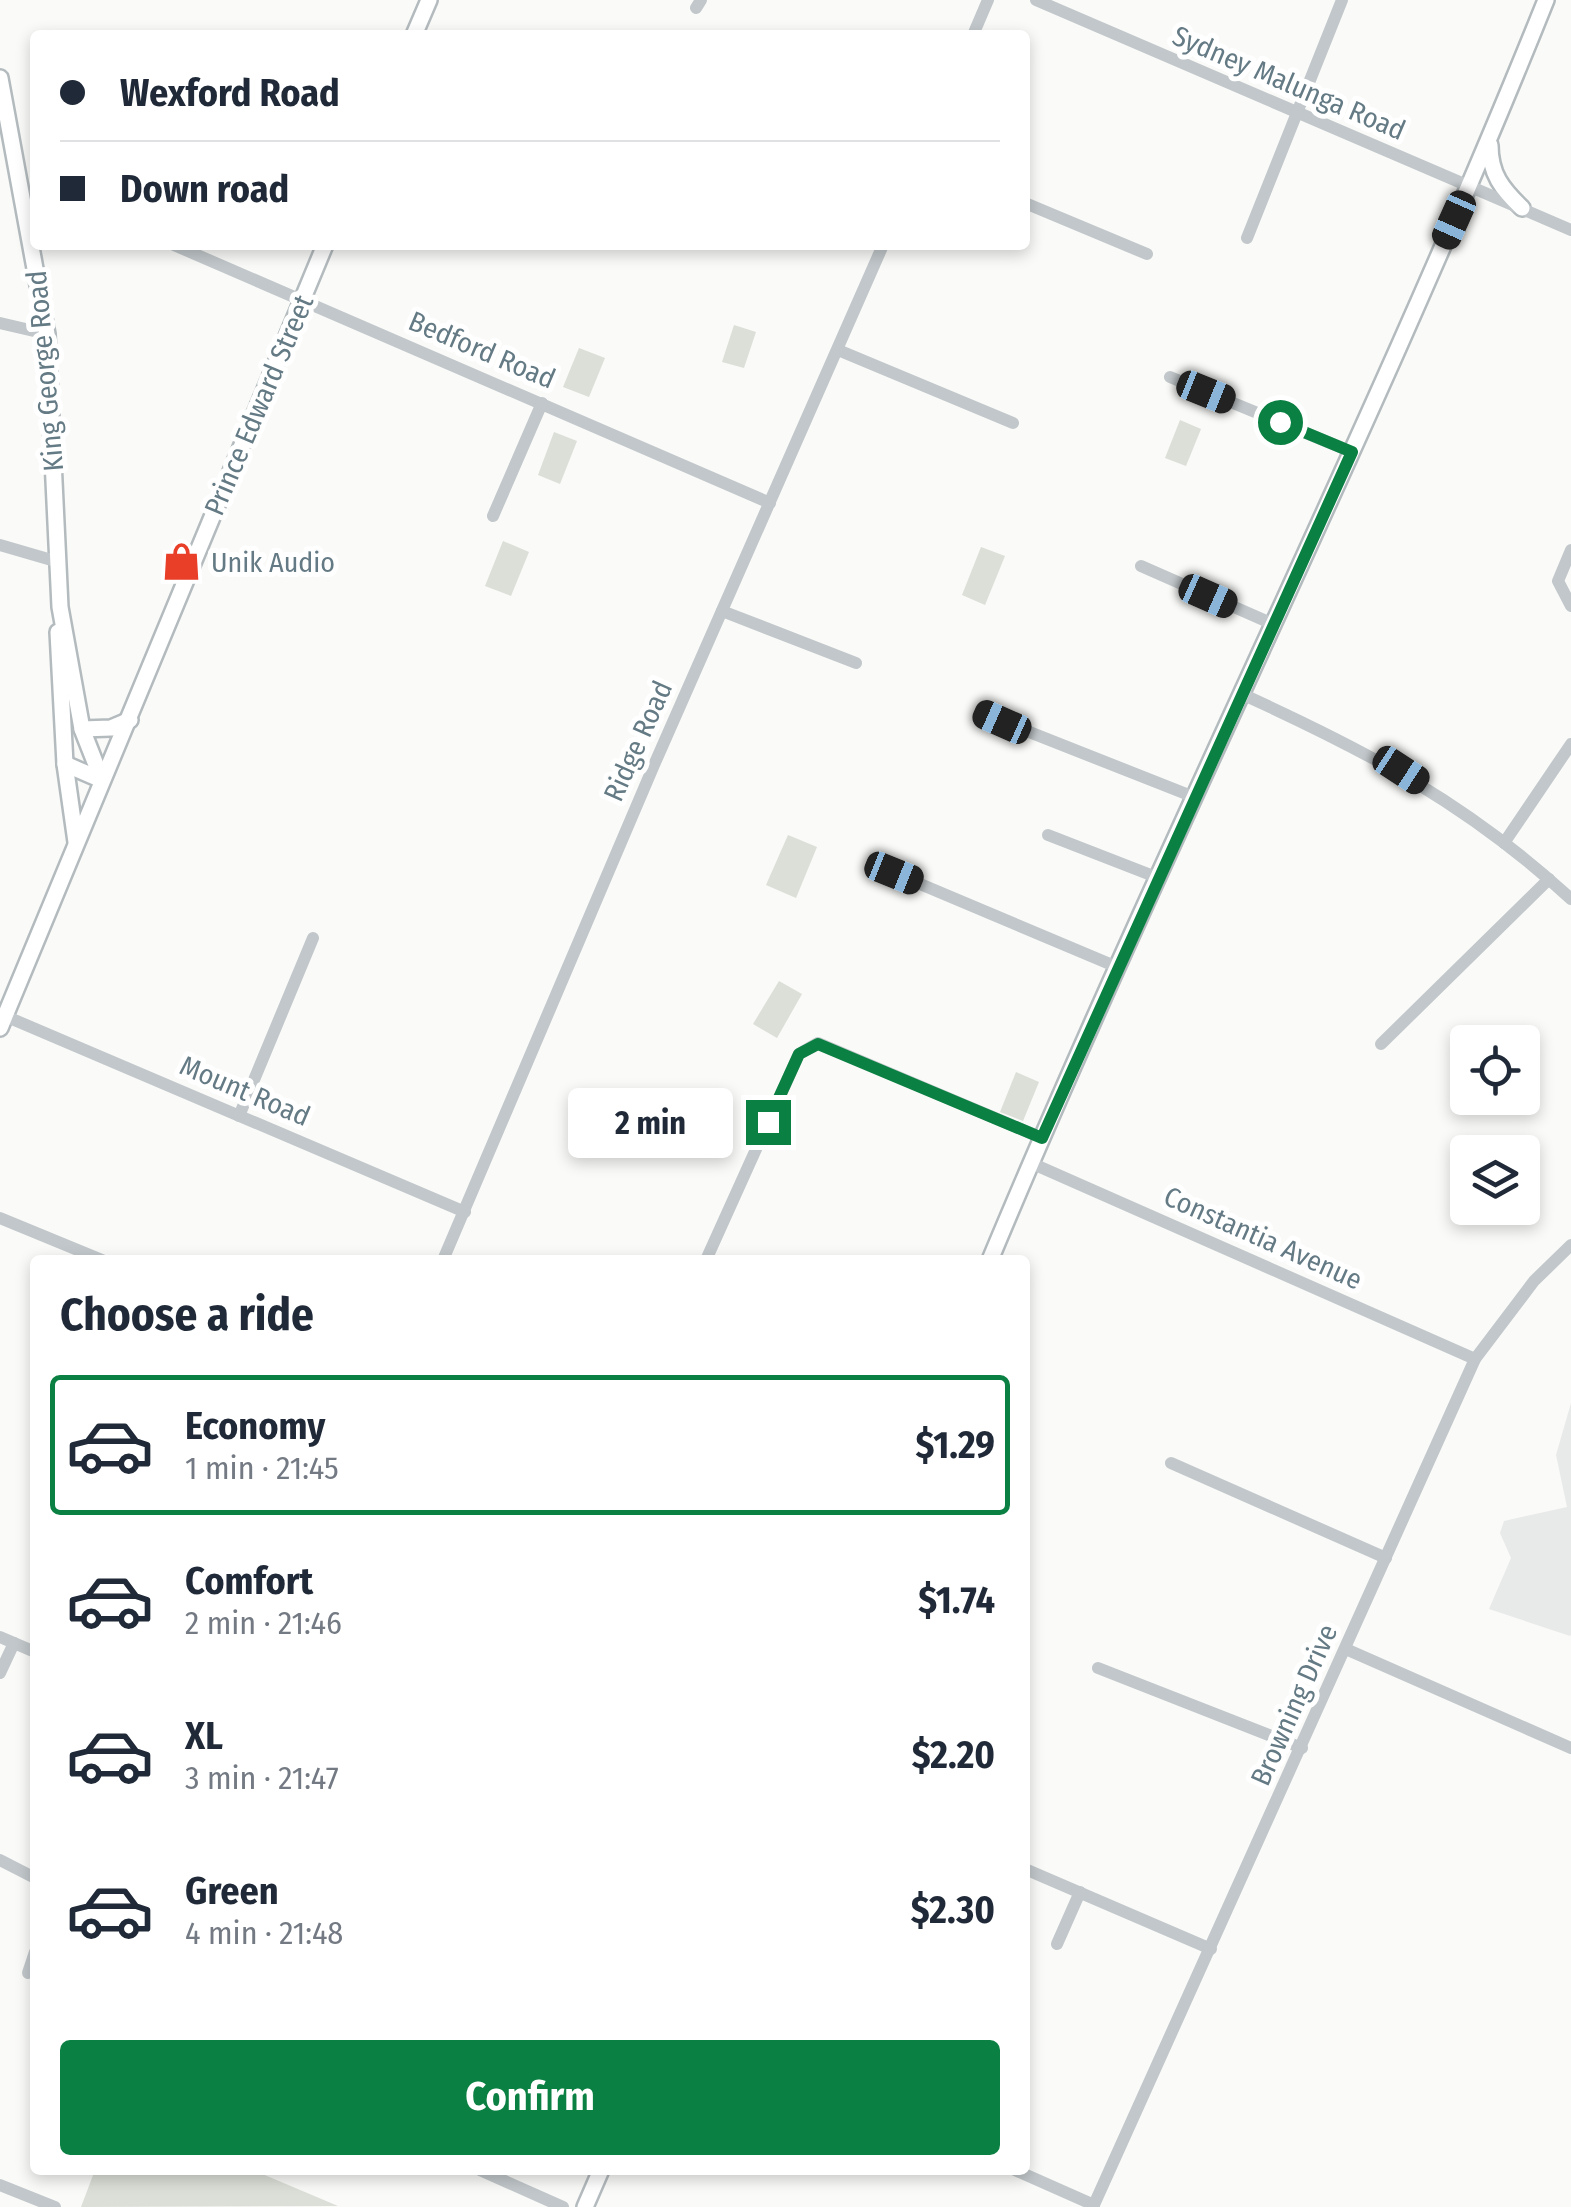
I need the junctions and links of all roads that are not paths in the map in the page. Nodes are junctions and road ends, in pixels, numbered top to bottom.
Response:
1 (429, 0) edge
2 (988, 0) edge
3 (1036, 0) edge
4 (1342, 0) edge
5 (1546, 0) edge
6 (416, 30) edge
7 (975, 30) edge
8 (0, 78) edge
9 (1299, 114) junction
10 (1490, 141) junction
11 (1469, 188) junction
12 (28, 192) edge
13 (1030, 205) edge
14 (1522, 208) junction
15 (1571, 230) edge
16 (1248, 238) dead end
17 (36, 250) edge
18 (185, 250) edge
19 (323, 250) edge
20 (882, 250) edge
21 (1147, 254) dead end
22 (302, 302) junction
23 (0, 323) edge
24 (48, 334) junction
25 (838, 350) junction
26 (1170, 377) dead end
27 (542, 403) junction
28 (1013, 422) dead end
29 (1352, 452) junction
30 (770, 502) junction
31 (493, 516) dead end
32 (0, 545) edge
33 (1571, 550) edge
34 (56, 561) junction
35 (1141, 566) dead end
36 (1571, 606) edge
37 (60, 607) junction
38 (722, 611) junction
39 (1276, 625) junction
40 (856, 663) dead end
41 (1244, 694) junction
42 (982, 713) dead end
43 (130, 720) junction
44 (82, 729) junction
45 (1571, 744) edge
46 (65, 764) junction
47 (102, 780) junction
48 (1194, 797) junction
49 (1048, 834) dead end
50 (76, 842) junction
51 (1504, 843) junction
52 (894, 873) dead end
53 (1156, 877) junction
54 (1549, 878) junction
55 (1571, 899) edge
56 (313, 938) dead end
57 (1117, 967) junction
58 (2, 1022) edge
59 (1381, 1044) dead end
60 (239, 1116) junction
61 (1042, 1138) junction
62 (1031, 1163) junction
63 (465, 1212) junction
64 (0, 1218) edge
65 (1571, 1245) edge
66 (90, 1255) edge
67 (445, 1255) edge
68 (708, 1255) edge
69 (992, 1255) edge
70 (1475, 1359) junction
71 (1172, 1463) dead end
72 (1386, 1558) junction
73 (0, 1637) edge
74 (14, 1643) junction
75 (30, 1650) edge
76 (1348, 1650) junction
77 (1098, 1668) dead end
78 (0, 1673) edge
79 (1302, 1748) junction
80 (1571, 1748) edge
81 (0, 1860) edge
82 (1030, 1870) edge
83 (30, 1875) edge
84 (1080, 1892) junction
85 (1058, 1944) dead end
86 (1211, 1949) junction
87 (30, 1967) edge
88 (28, 1973) dead end
89 (491, 2175) edge
90 (599, 2175) edge
91 (1027, 2175) edge
92 (0, 2185) edge
93 (1094, 2206) edge
94 (55, 2207) edge
95 (563, 2207) edge
96 (585, 2207) edge

1 - 6 main road
2 - 7 street
3 - 9 street, Sydney Malunga Road
4 - 9 street
5 - 10 main road
8 - 12 main road, King George Road
9 - 11 street, Sydney Malunga Road
9 - 16 street
10 - 11 main road
10 - 14 main road
11 - 14 street, Sydney Malunga Road
11 - 29 main road
13 - 21 street
14 - 15 street, Sydney Malunga Road
17 - 24 main road, King George Road
18 - 22 street, Bedford Road
19 - 22 main road, Prince Edward Street
20 - 25 street, Ridge Road
22 - 27 street, Bedford Road
22 - 43 main road, Prince Edward Street
23 - 24 street
24 - 34 main road, King George Road
25 - 28 street
25 - 30 street, Ridge Road
26 - 29 street
27 - 30 street, Bedford Road
27 - 31 street
29 - 39 main road
30 - 38 street, Ridge Road
32 - 34 street
33 - 36 street
34 - 37 main road, King George Road
35 - 39 street
37 - 44 main road, King George Road
37 - 46 main road, King George Road
38 - 40 street
38 - 63 street, Ridge Road
39 - 41 main road
41 - 48 main road
41 - 51 street
42 - 48 street
43 - 44 main road
43 - 47 main road, Prince Edward Street
44 - 47 main road, King George Road
45 - 51 street
46 - 47 main road
46 - 50 main road, King George Road
47 - 50 main road, Prince Edward Street
48 - 53 main road
49 - 53 street
50 - 58 main road
51 - 54 street
52 - 57 street
53 - 57 main road
54 - 55 street
54 - 59 street
56 - 60 street
57 - 61 main road
58 - 60 street, Mount Road
60 - 63 street, Mount Road
61 - 62 main road
61 - 68 street
62 - 69 main road
62 - 70 street, Constantia Avenue
63 - 67 street, Ridge Road
64 - 66 street
65 - 70 street, Browning Drive
70 - 72 street, Browning Drive
71 - 72 street
72 - 76 street, Browning Drive
73 - 74 street
74 - 75 street
74 - 78 street
76 - 79 street, Browning Drive
76 - 80 street
77 - 79 street
79 - 86 street, Browning Drive
81 - 83 street
82 - 84 street
84 - 85 street
84 - 86 street
86 - 93 street, Browning Drive
87 - 88 street
89 - 95 street
90 - 96 main road
91 - 93 street
92 - 94 street

